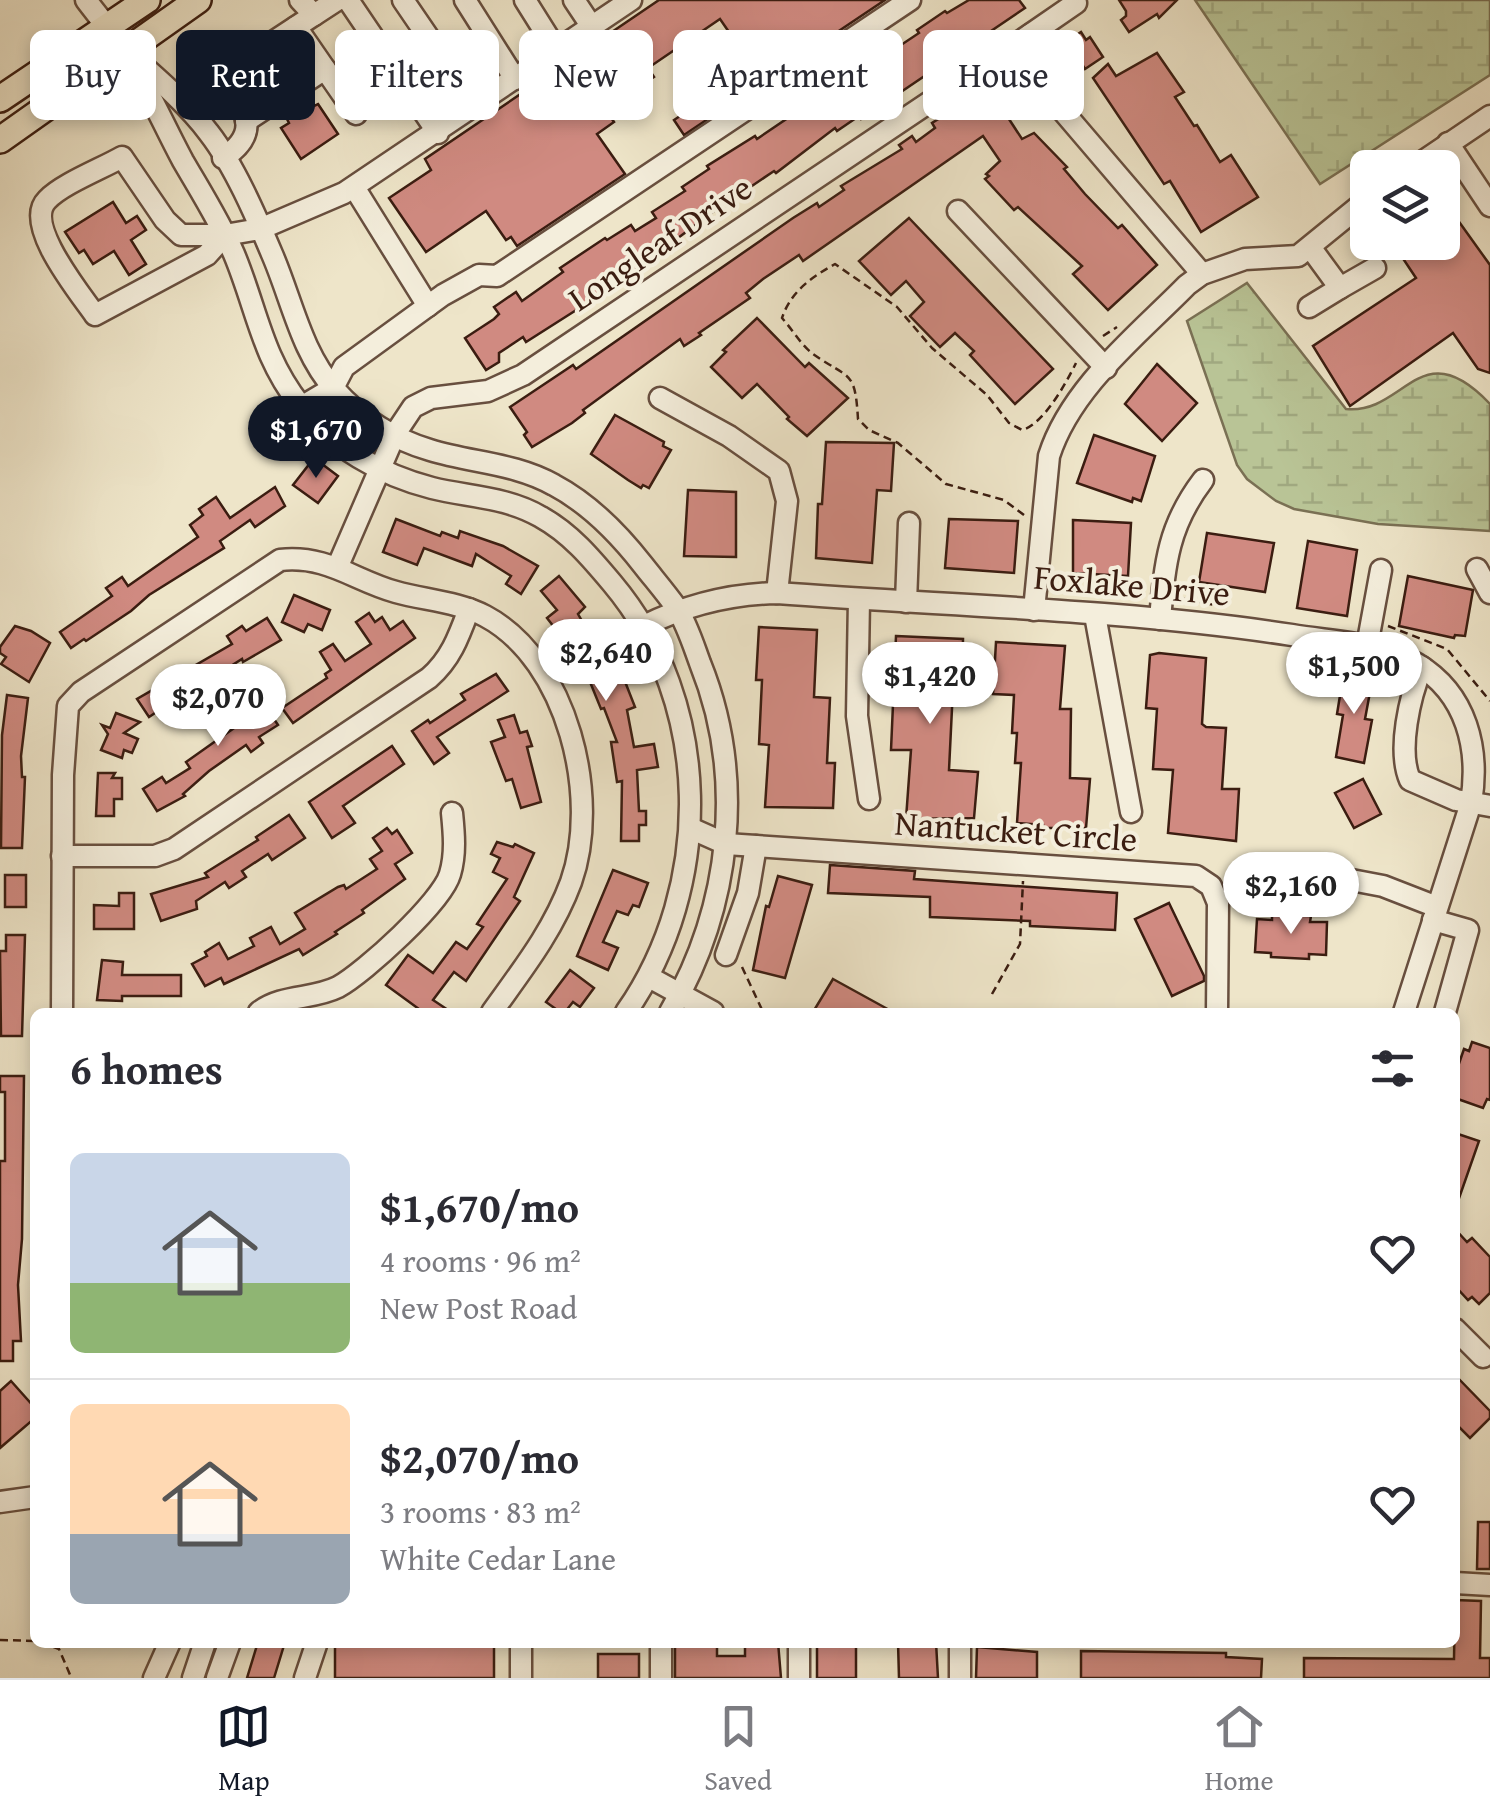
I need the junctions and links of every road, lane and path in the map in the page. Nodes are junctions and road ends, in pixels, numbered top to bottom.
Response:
1 (86, 0) edge
2 (147, 0) edge
3 (198, 0) edge
4 (337, 0) edge
5 (348, 0) edge
6 (404, 0) edge
7 (465, 0) edge
8 (524, 0) edge
9 (574, 0) edge
10 (631, 0) edge
11 (910, 0) edge
12 (1074, 0) edge
13 (307, 7) edge
14 (106, 27) junction
15 (296, 27) junction
16 (592, 27) junction
17 (108, 30) edge
18 (154, 30) edge
19 (291, 30) edge
20 (424, 30) edge
21 (543, 30) edge
22 (588, 30) edge
23 (1037, 30) edge
24 (325, 69) junction
25 (315, 75) edge
26 (519, 76) edge
27 (515, 79) junction
28 (156, 82) edge
29 (335, 84) edge
30 (499, 90) edge
31 (0, 99) edge
32 (923, 106) edge
33 (156, 110) edge
34 (1490, 116) edge
35 (30, 118) edge
36 (246, 120) edge
37 (457, 120) edge
38 (1070, 120) edge
39 (438, 133) junction
40 (0, 140) edge
41 (1448, 143) junction
42 (1438, 150) edge
43 (224, 158) junction
44 (354, 187) junction
45 (1490, 206) edge
46 (958, 211) dead end
47 (1350, 214) edge
48 (260, 229) junction
49 (224, 236) junction
50 (1310, 247) junction
51 (1375, 268) dead end
52 (1202, 274) junction
53 (1340, 288) junction
54 (428, 306) junction
55 (1309, 307) dead end
56 (1106, 368) junction
57 (333, 388) junction
58 (660, 398) dead end
59 (301, 407) junction
60 (394, 434) junction
61 (380, 469) junction
62 (1203, 480) dead end
63 (909, 524) dead end
64 (338, 568) junction
65 (1477, 569) dead end
66 (1381, 570) dead end
67 (777, 593) junction
68 (1490, 593) edge
69 (858, 599) junction
70 (906, 602) junction
71 (678, 609) junction
72 (469, 610) junction
73 (1034, 610) junction
74 (1094, 615) junction
75 (1160, 620) junction
76 (644, 626) junction
77 (1367, 646) junction
78 (1422, 667) junction
79 (869, 799) dead end
80 (1480, 804) edge
81 (1131, 812) dead end
82 (452, 813) dead end
83 (690, 828) junction
84 (726, 844) junction
85 (756, 846) junction
86 (62, 856) junction
87 (1024, 864) junction
88 (1256, 875) dead end
89 (1435, 914) junction
90 (726, 955) joint
91 (648, 977) junction
92 (992, 994) dead end
93 (676, 1003) edge
94 (62, 1008) edge
95 (265, 1008) edge
96 (495, 1008) edge
97 (629, 1008) edge
98 (761, 1008) edge
99 (1217, 1008) edge
100 (1405, 1008) edge
101 (1445, 1008) edge
102 (1460, 1334) edge
103 (1483, 1357) dead end
104 (30, 1498) edge
105 (0, 1502) edge
106 (1460, 1584) edge
107 (1490, 1585) edge
108 (0, 1640) edge
109 (30, 1641) edge
110 (57, 1648) edge
111 (167, 1648) edge
112 (203, 1648) edge
113 (228, 1648) edge
114 (315, 1648) edge
115 (521, 1648) edge
116 (661, 1648) edge
117 (799, 1648) edge
118 (960, 1648) edge
119 (71, 1678) edge
120 (154, 1678) edge
121 (193, 1678) edge
122 (217, 1678) edge
123 (305, 1678) edge
124 (521, 1678) edge
125 (662, 1678) edge
126 (799, 1678) edge
127 (960, 1678) edge

1 - 14 street
2 - 14 main road
3 - 18 main road
4 - 13 street
5 - 39 street
6 - 20 street
7 - 27 street
8 - 21 street
9 - 16 street
10 - 16 street
11 - 54 street
12 - 23 street, Longleaf Drive
13 - 15 street
14 - 17 street
14 - 31 main road
15 - 19 street
15 - 24 street
16 - 22 street
24 - 25 street
24 - 29 street
26 - 27 street
27 - 30 street
28 - 43 street
32 - 60 street, Longleaf Drive
33 - 49 street
34 - 41 street
35 - 40 main road
36 - 43 street
37 - 39 street
38 - 52 street
39 - 44 street
41 - 42 street
41 - 45 street
43 - 48 street
44 - 48 street
44 - 54 street
46 - 56 street
47 - 50 street
48 - 49 street
48 - 57 street
49 - 49 street
49 - 59 street
50 - 52 street
50 - 53 street
51 - 53 street
52 - 56 street
53 - 55 street
54 - 57 street
56 - 73 street
57 - 59 street
57 - 60 street
58 - 67 street
59 - 61 street
60 - 61 street, Longleaf Drive
60 - 71 street
61 - 64 street, Longleaf Drive
61 - 76 street
62 - 75 street
63 - 70 street
64 - 72 street
64 - 86 street
65 - 68 street
66 - 77 street
67 - 69 street, Foxlake Drive
67 - 71 street, Foxlake Drive
69 - 70 street, Foxlake Drive
69 - 79 street
70 - 73 street, Foxlake Drive
71 - 76 street, Foxlake Drive
71 - 84 street
72 - 86 street
72 - 96 street
73 - 74 street, Foxlake Drive
74 - 75 street, Foxlake Drive
74 - 81 street
75 - 77 street, Foxlake Drive
76 - 83 street
77 - 78 street, Foxlake Drive
78 - 80 street, Foxlake Drive
78 - 80 street
80 - 89 street, Foxlake Drive
82 - 95 street
83 - 84 street, Nantucket Circle
83 - 91 street
84 - 85 street, Nantucket Circle
84 - 93 street
85 - 87 street, Nantucket Circle
85 - 90 street
86 - 94 street
87 - 92 path
87 - 99 street, Nantucket Circle
88 - 89 street
89 - 100 street, Foxlake Drive
89 - 101 street
90 - 98 path
91 - 93 street
91 - 97 street
102 - 103 street
104 - 105 street
106 - 107 street
108 - 109 path
110 - 119 path
111 - 120 street
112 - 121 street
113 - 122 street
114 - 123 street
115 - 124 street
116 - 125 street
117 - 126 street
118 - 127 street

